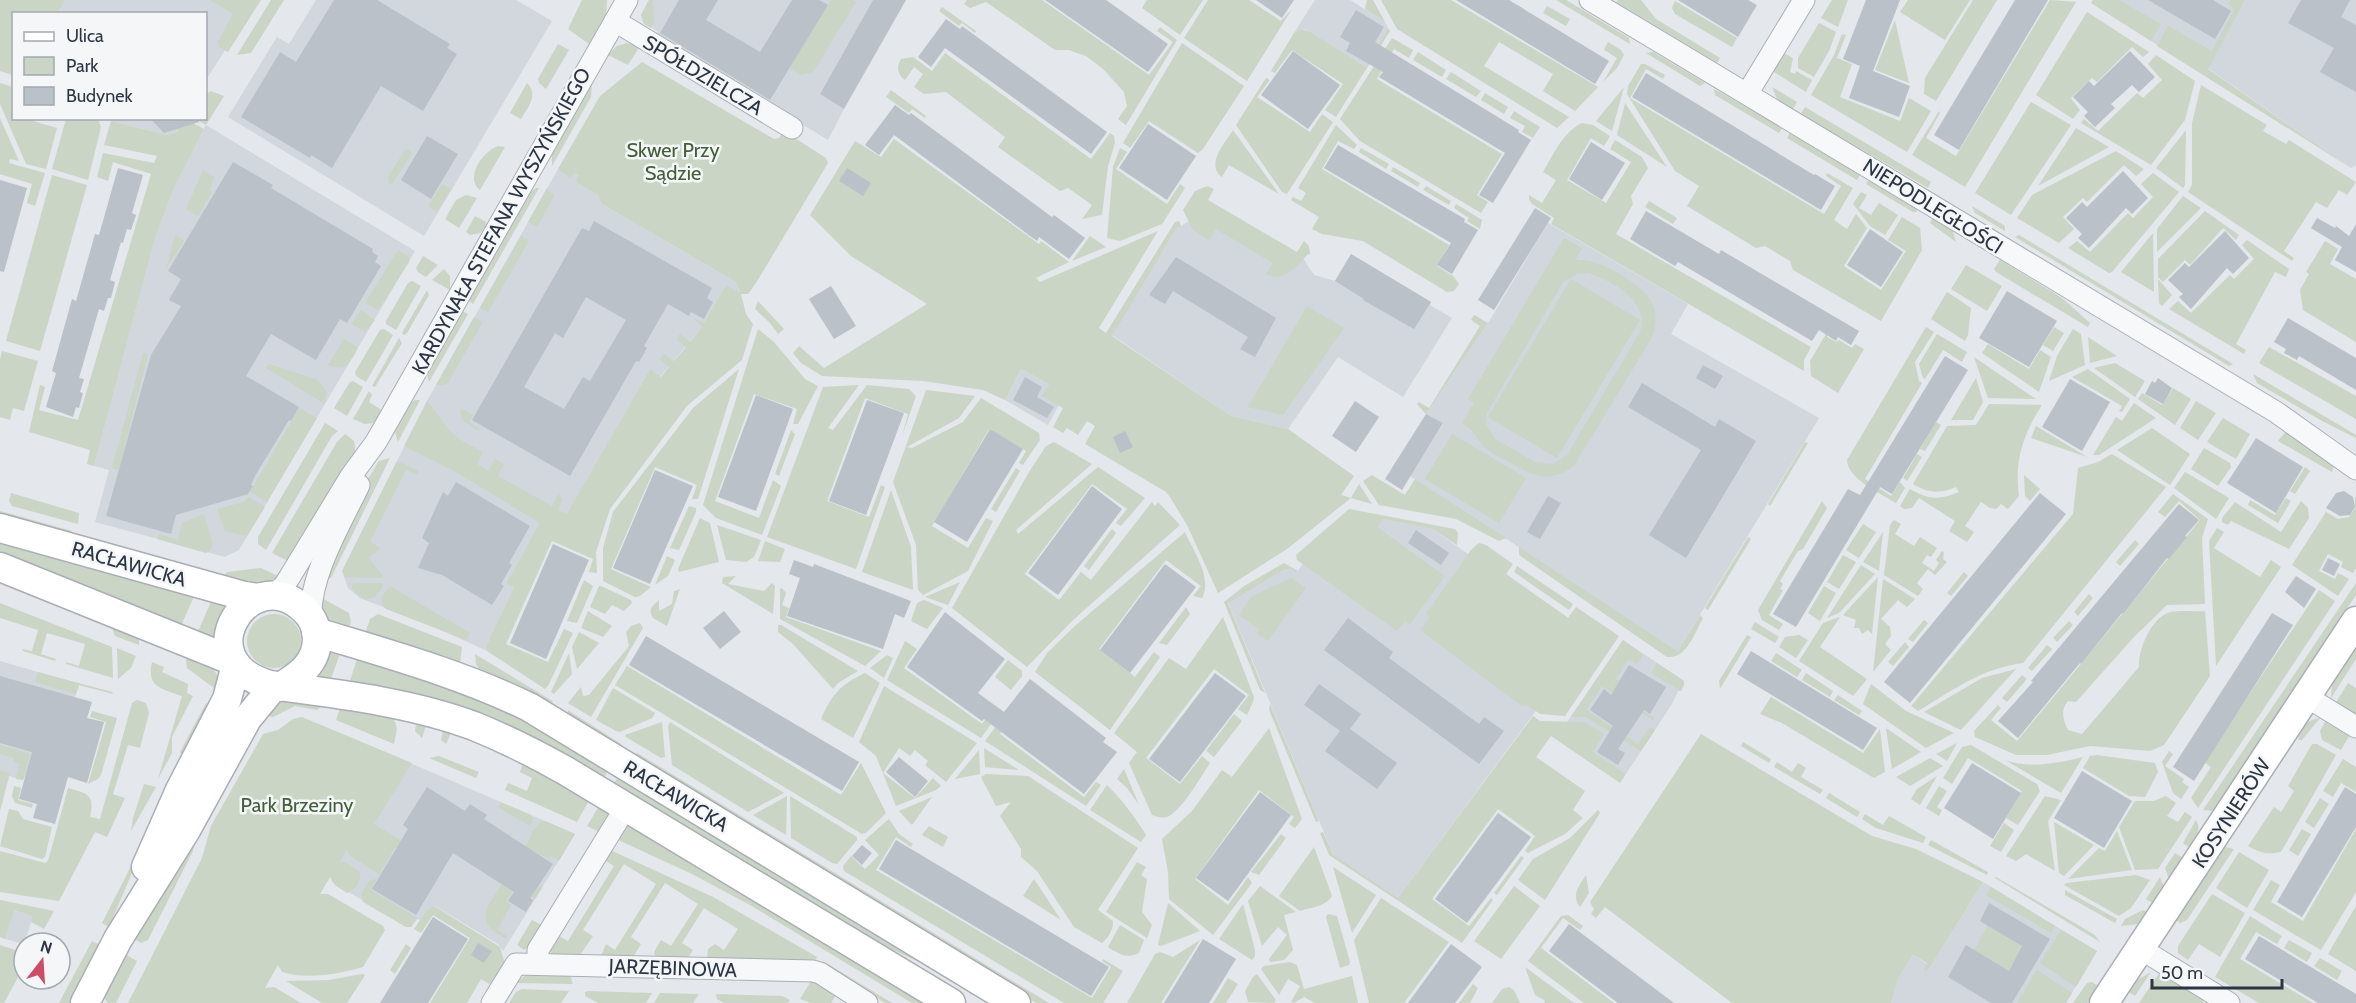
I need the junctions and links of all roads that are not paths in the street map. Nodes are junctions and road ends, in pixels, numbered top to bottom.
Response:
1 (627, 0) edge
2 (1590, 0) edge
3 (1804, 0) edge
4 (615, 21) junction
5 (1748, 94) junction
6 (792, 128) dead end
7 (2276, 412) junction
8 (376, 442) junction
9 (2356, 450) edge
10 (2356, 468) edge
11 (0, 528) edge
12 (0, 567) edge
13 (265, 597) junction
14 (2356, 621) edge
15 (314, 625) junction
16 (233, 662) junction
17 (277, 686) junction
18 (2307, 697) junction
19 (2356, 727) edge
20 (626, 807) junction
21 (118, 939) junction
22 (2141, 949) junction
23 (538, 964) junction
24 (85, 1003) edge
25 (492, 1003) edge
26 (867, 1003) edge
27 (951, 1003) edge
28 (1016, 1003) edge
29 (2104, 1003) edge
30 (2229, 1003) edge

1 - 4 street, KARDYNAŁA STEFANA WYSZYŃSKIEGO
2 - 5 street, NIEPODLEGŁOŚCI
3 - 5 street
4 - 6 street, SPÓŁDZIELCZA
4 - 8 street, KARDYNAŁA STEFANA WYSZYŃSKIEGO
5 - 7 street, NIEPODLEGŁOŚCI
7 - 9 street, NIEPODLEGŁOŚCI
7 - 10 street, NIEPODLEGŁOŚCI
8 - 13 street, KARDYNAŁA STEFANA WYSZYŃSKIEGO
8 - 15 street, KARDYNAŁA STEFANA WYSZYŃSKIEGO
11 - 13 street, RACŁAWICKA
12 - 16 street
13 - 15 street
13 - 16 street
14 - 18 street, KOSYNIERÓW
15 - 17 street
15 - 28 street, RACŁAWICKA
16 - 17 street
16 - 21 street
17 - 20 street, RACŁAWICKA
17 - 21 street
18 - 19 street
18 - 22 street, KOSYNIERÓW
20 - 23 street
20 - 27 street, RACŁAWICKA
21 - 24 street
22 - 29 street, KOSYNIERÓW
22 - 30 street
23 - 25 street, JARZĘBINOWA
23 - 26 street, JARZĘBINOWA

